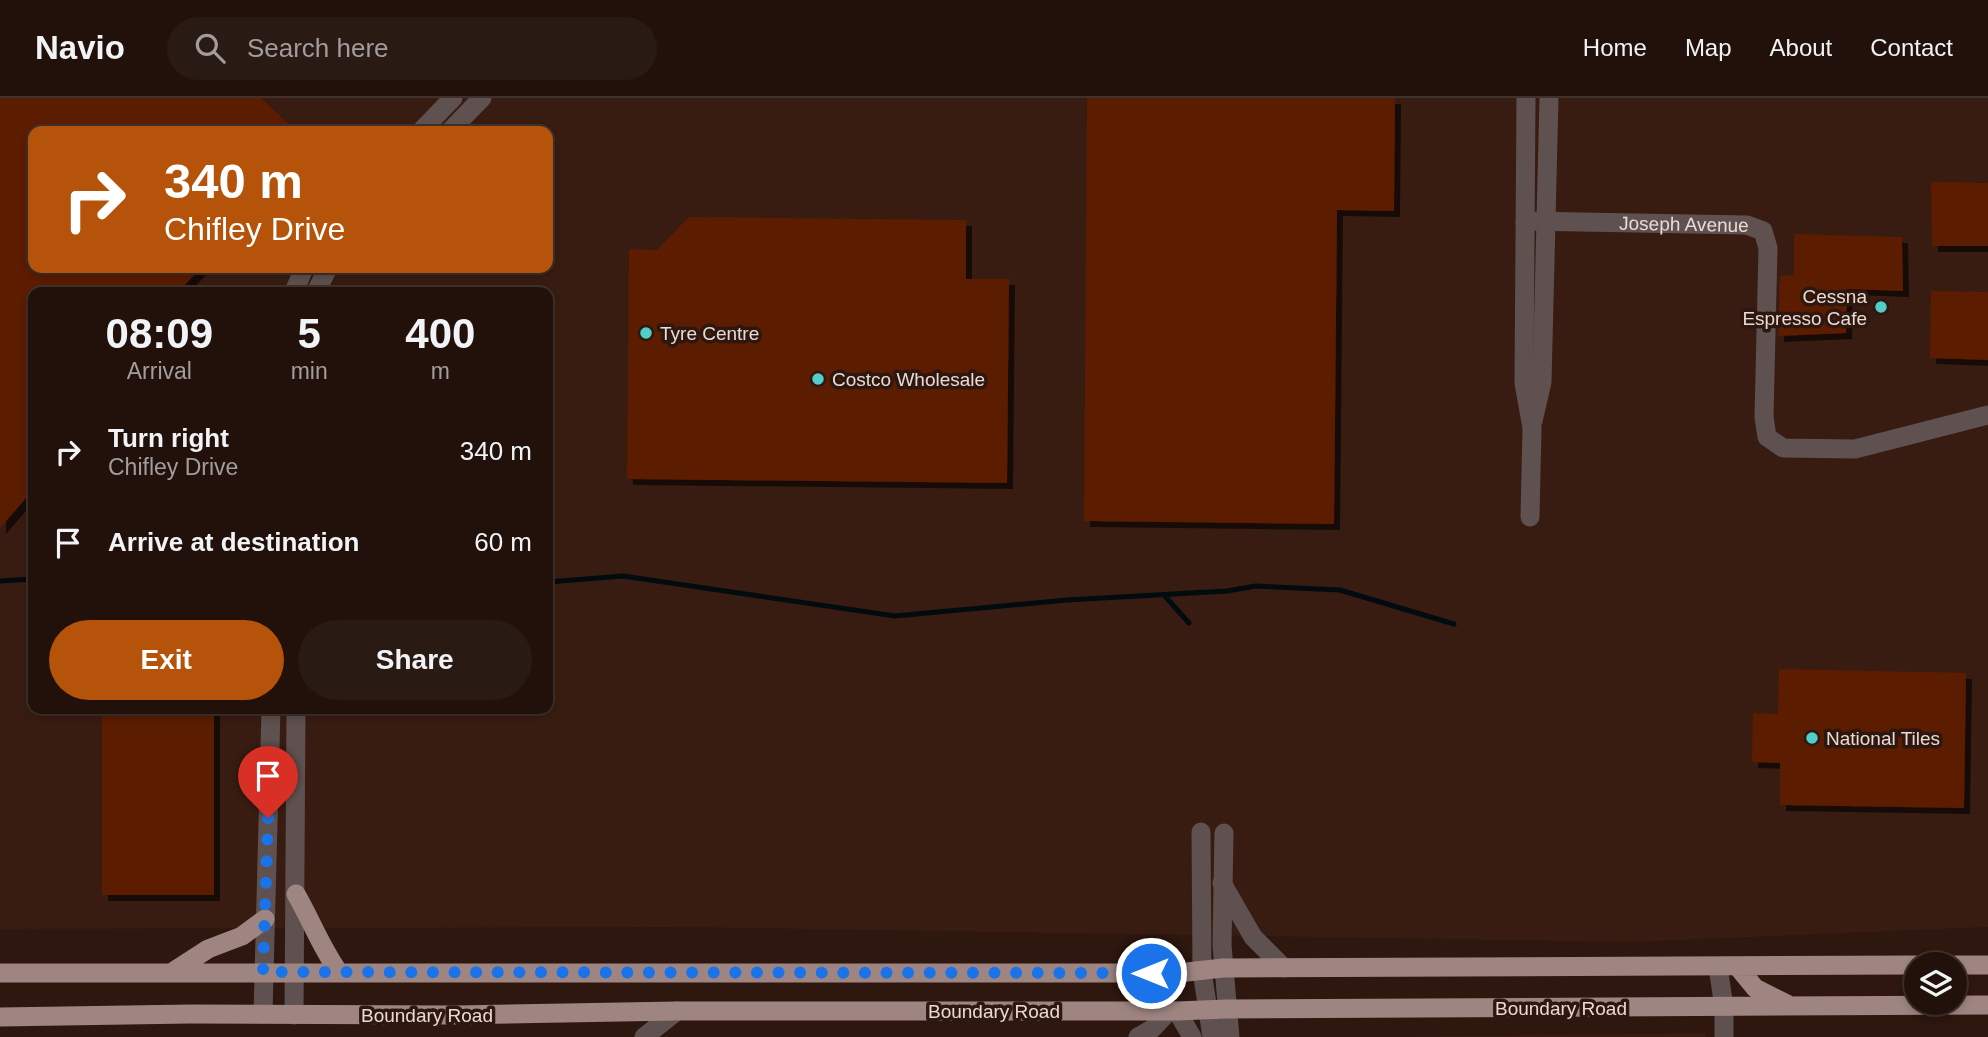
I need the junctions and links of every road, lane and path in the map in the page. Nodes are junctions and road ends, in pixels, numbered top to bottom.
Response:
1 (453, 98) edge
2 (482, 98) edge
3 (1526, 98) edge
4 (1549, 98) edge
5 (426, 126) edge
6 (455, 126) edge
7 (1525, 221) junction
8 (1547, 222) junction
9 (1988, 415) edge
10 (1532, 428) junction
11 (1530, 517) dead end
12 (271, 714) edge
13 (296, 714) edge
14 (1201, 832) dead end
15 (1224, 833) dead end
16 (1222, 883) junction
17 (296, 894) junction
18 (265, 919) junction
19 (1987, 964) edge
20 (1904, 965) edge
21 (1967, 965) edge
22 (1728, 966) junction
23 (1223, 968) junction
24 (1284, 968) junction
25 (338, 971) junction
26 (1202, 971) junction
27 (173, 972) junction
28 (263, 972) junction
29 (294, 972) junction
30 (0, 973) edge
31 (1988, 1005) edge
32 (1791, 1006) junction
33 (1724, 1007) junction
34 (1218, 1009) junction
35 (677, 1011) junction
36 (1173, 1011) junction
37 (263, 1014) junction
38 (294, 1015) junction
39 (0, 1017) edge
40 (644, 1037) edge
41 (1138, 1037) edge
42 (1192, 1037) edge
43 (1212, 1037) edge
44 (1230, 1037) edge
45 (1724, 1037) edge

1 - 5 street
2 - 6 street
3 - 7 street
4 - 8 street
7 - 8 street, Joseph Avenue
7 - 10 street
8 - 9 street, Joseph Avenue
8 - 10 street
10 - 11 street
12 - 18 street
13 - 17 street
14 - 26 street
15 - 16 street
16 - 23 street
16 - 24 street
17 - 25 main road
17 - 29 street
18 - 27 main road
18 - 28 street
19 - 21 main road
20 - 22 main road, Boundary Road
22 - 24 main road, Boundary Road
22 - 32 main road
22 - 33 street
23 - 24 main road, Boundary Road
23 - 26 main road, Boundary Road
23 - 34 street
25 - 26 main road, Boundary Road
25 - 29 main road, Boundary Road
26 - 34 street
27 - 28 main road, Boundary Road
27 - 30 main road, Boundary Road
28 - 29 main road, Boundary Road
28 - 37 street
29 - 38 street
31 - 32 main road, Boundary Road
32 - 33 main road, Boundary Road
33 - 34 main road, Boundary Road
33 - 45 street
34 - 36 main road, Boundary Road
34 - 43 street
34 - 44 street
35 - 36 main road, Boundary Road
35 - 38 main road, Boundary Road
35 - 40 street
36 - 41 street
36 - 42 street
37 - 38 main road, Boundary Road
37 - 39 main road, Boundary Road

